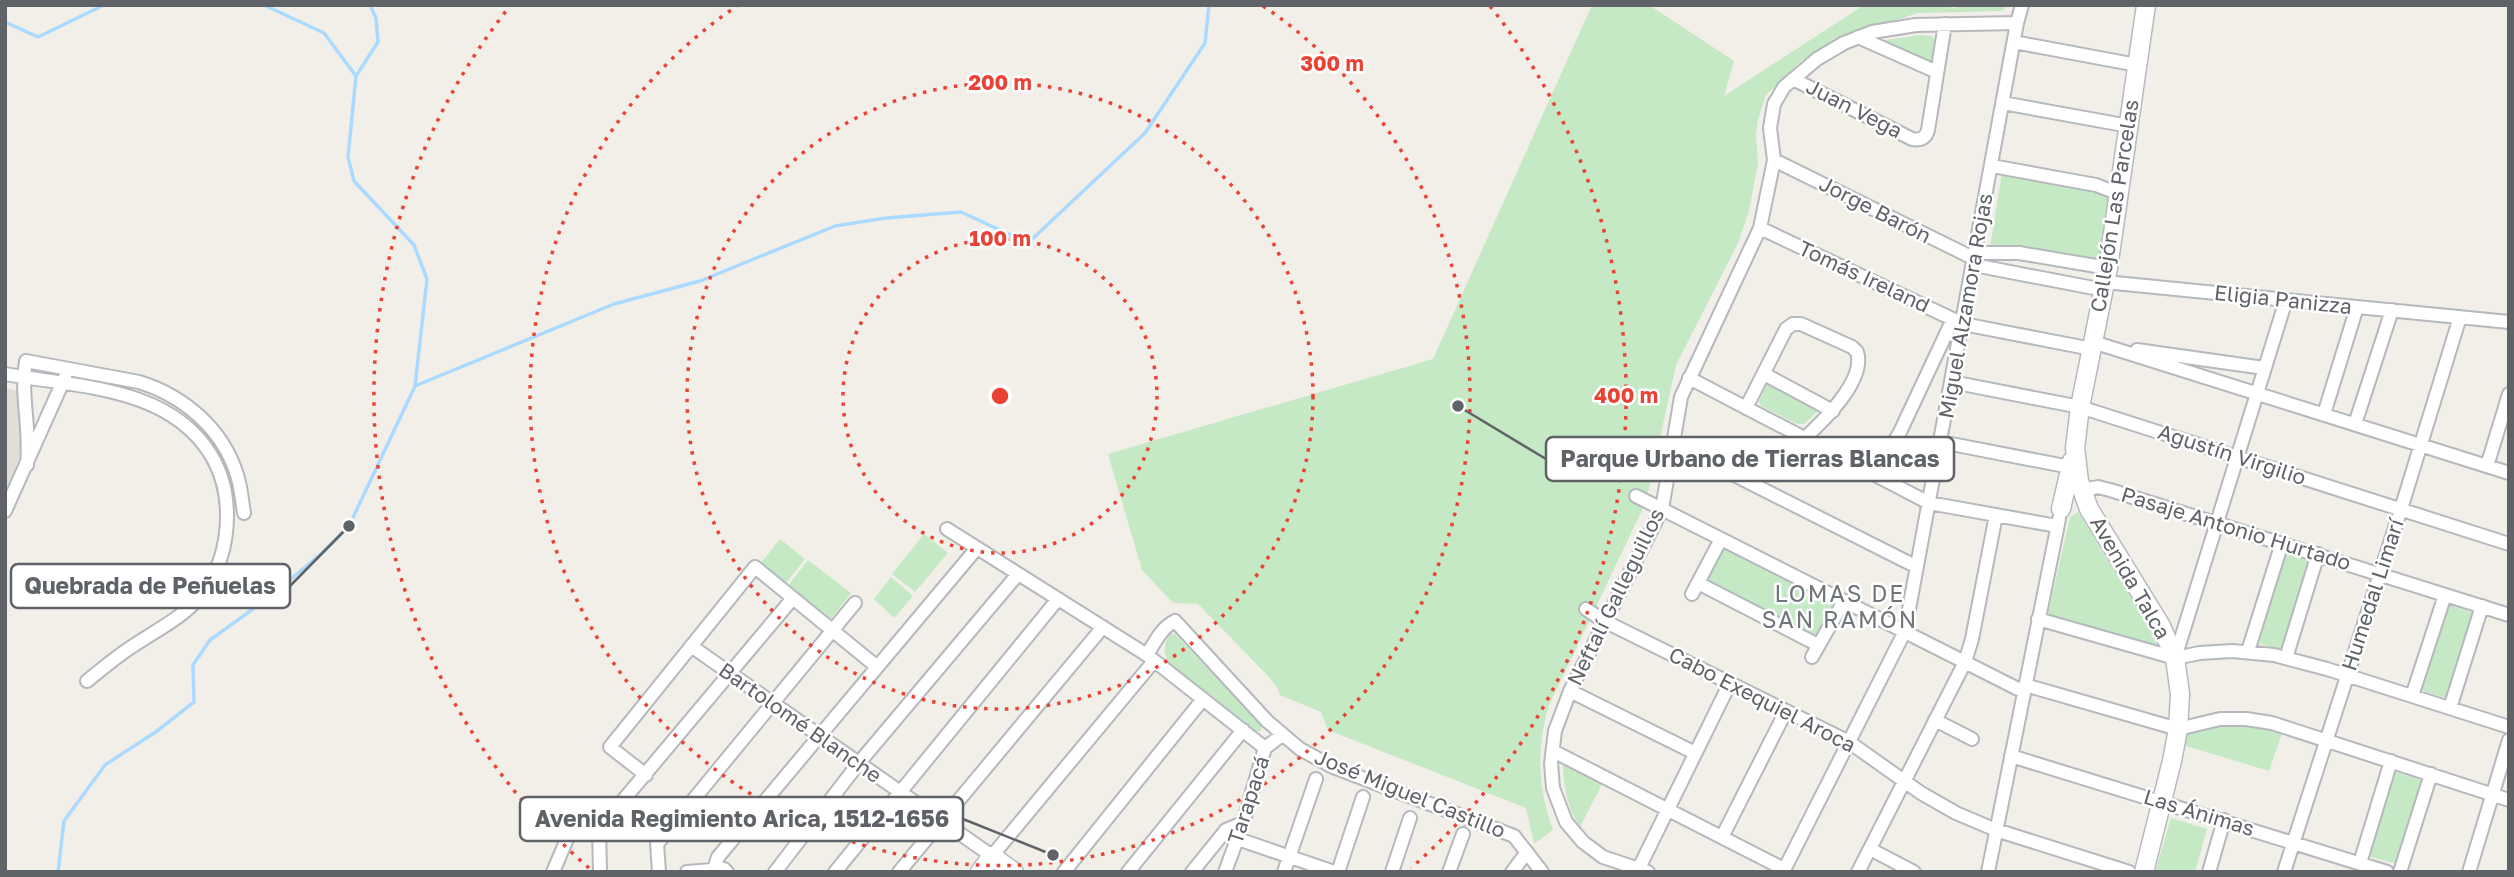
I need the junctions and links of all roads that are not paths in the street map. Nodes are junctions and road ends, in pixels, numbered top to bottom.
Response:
1 (2022, 5) edge
2 (2146, 5) edge
3 (1945, 23) junction
4 (2017, 23) junction
5 (1858, 37) junction
6 (2014, 42) junction
7 (2137, 65) junction
8 (1937, 72) junction
9 (1793, 79) junction
10 (2003, 103) junction
11 (2129, 126) junction
12 (1774, 160) junction
13 (1992, 166) junction
14 (2119, 194) junction
15 (1760, 228) junction
16 (1975, 259) junction
17 (2106, 280) junction
18 (2286, 300) junction
19 (2357, 307) junction
20 (2392, 310) junction
21 (2460, 317) junction
22 (1958, 321) junction
23 (2509, 322) edge
24 (2093, 345) junction
25 (2119, 350) junction
26 (67, 368) junction
27 (2264, 368) junction
28 (5, 374) edge
29 (1764, 374) junction
30 (23, 378) junction
31 (1689, 378) junction
32 (1952, 382) junction
33 (64, 384) junction
34 (164, 391) junction
35 (2256, 393) junction
36 (2509, 394) edge
37 (157, 406) junction
38 (2080, 407) junction
39 (1746, 408) junction
40 (1833, 411) junction
41 (2323, 414) junction
42 (2355, 424) junction
43 (1805, 438) junction
44 (1941, 442) junction
45 (1673, 444) junction
46 (2421, 445) junction
47 (2236, 457) junction
48 (2073, 461) junction
49 (27, 465) junction
50 (2487, 466) junction
51 (1861, 467) junction
52 (2509, 473) edge
53 (240, 492) junction
54 (2083, 494) junction
55 (226, 495) junction
56 (1636, 496) dead end
57 (1929, 503) junction
58 (6, 509) edge
59 (1662, 509) junction
60 (2401, 509) junction
61 (244, 513) dead end
62 (1996, 515) junction
63 (2059, 518) junction
64 (2217, 522) junction
65 (947, 528) dead end
66 (1721, 539) junction
67 (2282, 543) junction
68 (2509, 544) edge
69 (978, 548) junction
70 (2318, 554) junction
71 (1917, 567) junction
72 (1018, 574) junction
73 (2380, 574) junction
74 (2445, 594) junction
75 (793, 598) junction
76 (1058, 599) junction
77 (1844, 601) junction
78 (855, 603) dead end
79 (2482, 607) junction
80 (1586, 609) dead end
81 (2509, 615) edge
82 (2038, 619) junction
83 (1604, 621) junction
84 (1103, 627) junction
85 (833, 631) junction
86 (1905, 631) junction
87 (1818, 645) junction
88 (691, 646) junction
89 (2248, 651) junction
90 (1812, 657) dead end
91 (1151, 658) junction
92 (2175, 658) junction
93 (2286, 658) junction
94 (1965, 662) junction
95 (876, 666) junction
96 (729, 674) junction
97 (2347, 676) junction
98 (87, 681) dead end
99 (1730, 683) junction
100 (2024, 688) junction
101 (1570, 691) junction
102 (2412, 696) junction
103 (1203, 699) junction
104 (774, 705) junction
105 (2449, 708) junction
106 (1786, 711) junction
107 (1935, 720) junction
108 (2509, 727) edge
109 (2178, 729) junction
110 (1243, 730) junction
111 (1282, 735) junction
112 (818, 736) junction
113 (1972, 739) dead end
114 (2326, 740) junction
115 (2509, 740) edge
116 (1849, 742) junction
117 (1265, 748) junction
118 (1553, 751) junction
119 (1695, 753) junction
120 (2011, 756) junction
121 (2391, 761) junction
122 (858, 764) junction
123 (2431, 774) junction
124 (646, 775) junction
125 (1316, 779) dead end
126 (1905, 782) junction
127 (900, 793) junction
128 (2493, 794) junction
129 (1363, 797) dead end
130 (2509, 800) edge
131 (2162, 802) junction
132 (1668, 810) junction
133 (1410, 818) dead end
134 (940, 820) junction
135 (2224, 820) junction
136 (1243, 823) junction
137 (1996, 830) junction
138 (570, 832) dead end
139 (1463, 834) dead end
140 (1721, 837) junction
141 (1238, 839) junction
142 (2294, 842) junction
143 (1870, 849) junction
144 (1527, 852) junction
145 (992, 856) junction
146 (1290, 857) junction
147 (2360, 863) junction
148 (1644, 870) edge
149 (1783, 870) edge
150 (713, 871) edge
151 (553, 872) edge
152 (600, 872) edge
153 (659, 872) edge
154 (687, 872) edge
155 (727, 872) edge
156 (775, 872) edge
157 (835, 872) edge
158 (899, 872) edge
159 (980, 872) edge
160 (1014, 872) edge
161 (1064, 872) edge
162 (1128, 872) edge
163 (1192, 872) edge
164 (1225, 872) edge
165 (1284, 872) edge
166 (1336, 872) edge
167 (1392, 872) edge
168 (1449, 872) edge
169 (1512, 872) edge
170 (1542, 872) edge
171 (1858, 872) edge
172 (1913, 872) edge
173 (1988, 872) edge
174 (2129, 872) edge
175 (2144, 872) edge
176 (2209, 872) edge
177 (2284, 872) edge
178 (2387, 872) edge
179 (2400, 872) edge
180 (2469, 872) edge

1 - 4 street, Miguel Alzamora Rojas
2 - 7 main road, Callejón Las Parcelas
3 - 4 street, Neftalí Galleguillos
3 - 5 street, Neftalí Galleguillos
3 - 8 street, Juan Vega
4 - 6 street, Miguel Alzamora Rojas
5 - 8 street
5 - 9 street, Neftalí Galleguillos
6 - 7 street
6 - 10 street, Miguel Alzamora Rojas
7 - 11 main road, Callejón Las Parcelas
8 - 9 street, Juan Vega
9 - 12 street, Neftalí Galleguillos
10 - 11 street
10 - 13 street, Miguel Alzamora Rojas
11 - 14 main road, Callejón Las Parcelas
12 - 15 street, Neftalí Galleguillos
12 - 16 street, Jorge Barón
13 - 14 street
13 - 16 street, Miguel Alzamora Rojas
14 - 17 main road, Callejón Las Parcelas
15 - 22 street, Tomás Ireland
15 - 31 street, Neftalí Galleguillos
16 - 17 street, Jorge Barón
16 - 17 street, Jorge Barón
16 - 22 street, Miguel Alzamora Rojas
17 - 18 street, Eligia Panizza
17 - 24 main road, Callejón Las Parcelas
18 - 19 street, Eligia Panizza
18 - 27 street
19 - 20 street, Eligia Panizza
19 - 41 street
20 - 21 street, Eligia Panizza
20 - 42 street
21 - 23 street, Eligia Panizza
21 - 46 street, Humedal Limarí
22 - 24 street, Tomás Ireland
22 - 32 street, Miguel Alzamora Rojas
22 - 51 street
24 - 25 street, Tomás Ireland
24 - 38 main road, Callejón Las Parcelas
25 - 27 street
25 - 35 street
26 - 30 street
26 - 33 street
26 - 34 street
27 - 35 street
28 - 30 street
29 - 39 street
29 - 40 street
29 - 40 street
30 - 33 street
30 - 49 street
31 - 39 street
31 - 45 street, Neftalí Galleguillos
32 - 38 street, Agustín Virgilio
32 - 44 street, Miguel Alzamora Rojas
33 - 37 street
33 - 49 street
34 - 37 street
34 - 53 street
35 - 41 street
35 - 47 street
36 - 50 street
37 - 55 street
38 - 47 street, Agustín Virgilio
38 - 48 main road, Avenida Talca
39 - 43 street
40 - 43 street
41 - 42 street
42 - 46 street
43 - 51 street
44 - 48 street
44 - 57 street, Miguel Alzamora Rojas
45 - 59 street, Neftalí Galleguillos
45 - 71 street
46 - 50 street
46 - 60 street, Humedal Limarí
47 - 60 street, Agustín Virgilio
47 - 64 street
48 - 54 main road, Avenida Talca
48 - 63 main road
49 - 58 street
50 - 52 street
51 - 57 street
53 - 55 street
53 - 61 street
54 - 63 main road
54 - 64 street, Pasaje Antonio Hurtado
54 - 92 main road, Avenida Talca
55 - 98 street
56 - 59 street
57 - 62 street
57 - 71 street, Miguel Alzamora Rojas
59 - 66 street
59 - 83 street, Neftalí Galleguillos
60 - 68 street, Agustín Virgilio
60 - 73 street, Humedal Limarí
62 - 63 street
62 - 94 street
63 - 82 street
64 - 67 street, Pasaje Antonio Hurtado
64 - 92 street
65 - 69 street
66 - 77 street
66 - 87 street
67 - 70 street, Pasaje Antonio Hurtado
67 - 89 street
69 - 72 street
69 - 95 street
70 - 73 street, Pasaje Antonio Hurtado
70 - 93 street
71 - 86 street, Miguel Alzamora Rojas
72 - 76 street
72 - 122 street
73 - 74 street, Pasaje Antonio Hurtado
73 - 97 street, Humedal Limarí
74 - 79 street, Pasaje Antonio Hurtado
74 - 102 street
75 - 85 street
75 - 88 street
75 - 96 street
76 - 84 street
76 - 127 street
77 - 86 street
77 - 87 street
78 - 85 street
79 - 81 street, Pasaje Antonio Hurtado
79 - 105 street
80 - 83 street, Cabo Exequiel Aroca
82 - 92 street
82 - 100 street
83 - 99 street, Cabo Exequiel Aroca
83 - 101 street, Neftalí Galleguillos
84 - 91 street
84 - 134 street
85 - 95 street
85 - 104 street
86 - 94 street
86 - 116 street, Miguel Alzamora Rojas
87 - 90 street
88 - 96 street, Bartolomé Blanche
88 - 124 street
89 - 92 street
89 - 93 street
91 - 103 street
91 - 111 street, José Miguel Castillo
91 - 145 street
92 - 109 main road, Avenida Talca
93 - 97 street
94 - 100 street
94 - 107 street
95 - 112 street
96 - 104 street, Bartolomé Blanche
96 - 124 street
97 - 102 street
97 - 114 street, Humedal Limarí
99 - 106 street, Cabo Exequiel Aroca
99 - 119 street
100 - 109 street
100 - 120 street
101 - 118 street, Neftalí Galleguillos
101 - 119 street
102 - 105 street
103 - 110 street
103 - 161 street
104 - 112 street, Bartolomé Blanche
104 - 153 street
105 - 108 street
106 - 116 street, Cabo Exequiel Aroca
106 - 140 street
107 - 113 street
107 - 126 street
109 - 114 street
109 - 131 main road, Avenida Talca
110 - 117 street
110 - 162 street
111 - 117 street, Tarapacá
111 - 144 street, José Miguel Castillo
112 - 122 street, Bartolomé Blanche
112 - 150 street
114 - 121 street
114 - 142 street, Humedal Limarí
115 - 128 street
116 - 126 street, Cabo Exequiel Aroca
116 - 149 street, Miguel Alzamora Rojas
117 - 136 street, Tarapacá
118 - 132 street
118 - 148 street, Neftalí Galleguillos
119 - 132 street
120 - 131 street, Las Ánimas
120 - 137 street
121 - 123 street
121 - 147 street
122 - 127 street, Bartolomé Blanche
122 - 156 street
123 - 128 street
123 - 179 street
124 - 152 street
125 - 146 street
126 - 137 street, Cabo Exequiel Aroca
126 - 143 street
127 - 134 street, Bartolomé Blanche
127 - 157 street
128 - 130 street
128 - 180 street
129 - 166 street
131 - 135 street, Las Ánimas
131 - 175 main road, Avenida Talca
132 - 140 street
132 - 148 street
133 - 167 street
134 - 145 street, Bartolomé Blanche
134 - 158 street
135 - 142 street, Las Ánimas
135 - 176 street
136 - 141 street, Tarapacá
136 - 163 street
137 - 173 street
137 - 174 street, Cabo Exequiel Aroca
138 - 151 street
139 - 168 street
140 - 149 street
141 - 146 street
141 - 164 street, Tarapacá
142 - 147 street, Las Ánimas
142 - 177 street, Humedal Limarí
143 - 171 street
143 - 172 street
144 - 169 street
144 - 170 street, José Miguel Castillo
145 - 159 main road
145 - 160 main road, Bartolomé Blanche
146 - 165 street
146 - 166 street
147 - 178 street, Las Ánimas
150 - 154 street
150 - 155 street

